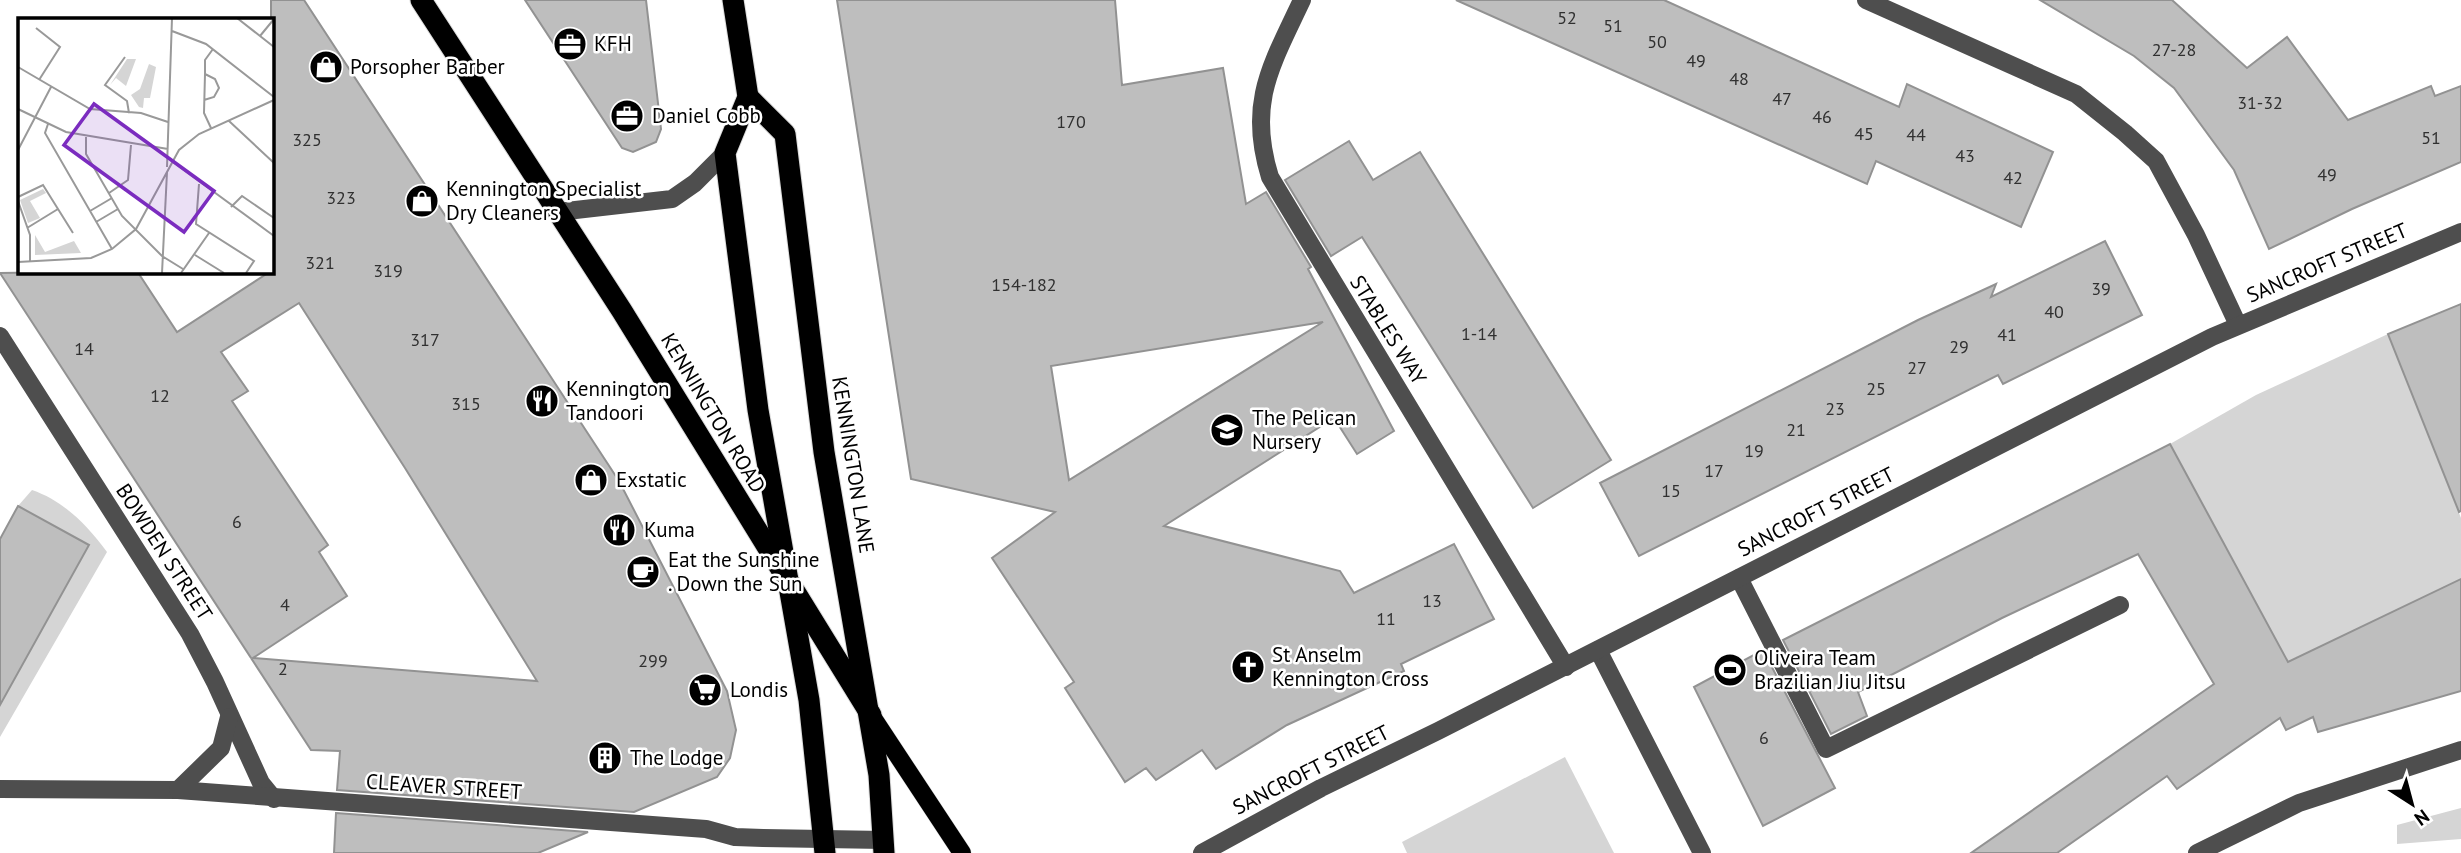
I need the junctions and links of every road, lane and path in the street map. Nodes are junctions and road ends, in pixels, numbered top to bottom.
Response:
1 (421, 0) edge
2 (733, 0) edge
3 (1301, 0) edge
4 (1866, 0) edge
5 (748, 97) junction
6 (725, 153) junction
7 (558, 212) junction
8 (2461, 232) edge
9 (2238, 325) junction
10 (0, 336) edge
11 (1739, 578) junction
12 (786, 582) junction
13 (2120, 605) dead end
14 (1598, 650) junction
15 (1566, 667) junction
16 (871, 715) junction
17 (229, 718) junction
18 (2461, 750) edge
19 (0, 789) edge
20 (178, 790) junction
21 (274, 799) junction
22 (825, 846) edge
23 (884, 846) edge
24 (962, 853) edge
25 (1202, 853) edge
26 (1702, 853) edge
27 (2197, 853) edge

1 - 7 highway, KENNINGTON ROAD
2 - 5 highway
3 - 15 street, STABLES WAY
4 - 9 street
5 - 6 highway
5 - 16 highway, KENNINGTON LANE
6 - 7 street
6 - 12 highway
7 - 12 highway, KENNINGTON ROAD
8 - 9 street, SANCROFT STREET
9 - 11 street, SANCROFT STREET
10 - 17 street, BOWDEN STREET
11 - 13 street
11 - 14 street, SANCROFT STREET
12 - 16 highway, KENNINGTON ROAD
12 - 22 highway
14 - 15 street, SANCROFT STREET
14 - 26 street
15 - 25 street, SANCROFT STREET
16 - 23 highway, KENNINGTON LANE
16 - 24 main road, KENNINGTON ROAD
17 - 20 street
17 - 21 street, BOWDEN STREET
18 - 27 street
19 - 20 street, CLEAVER STREET
20 - 21 street, CLEAVER STREET
21 - 22 street, CLEAVER STREET
22 - 23 street, CLEAVER STREET

